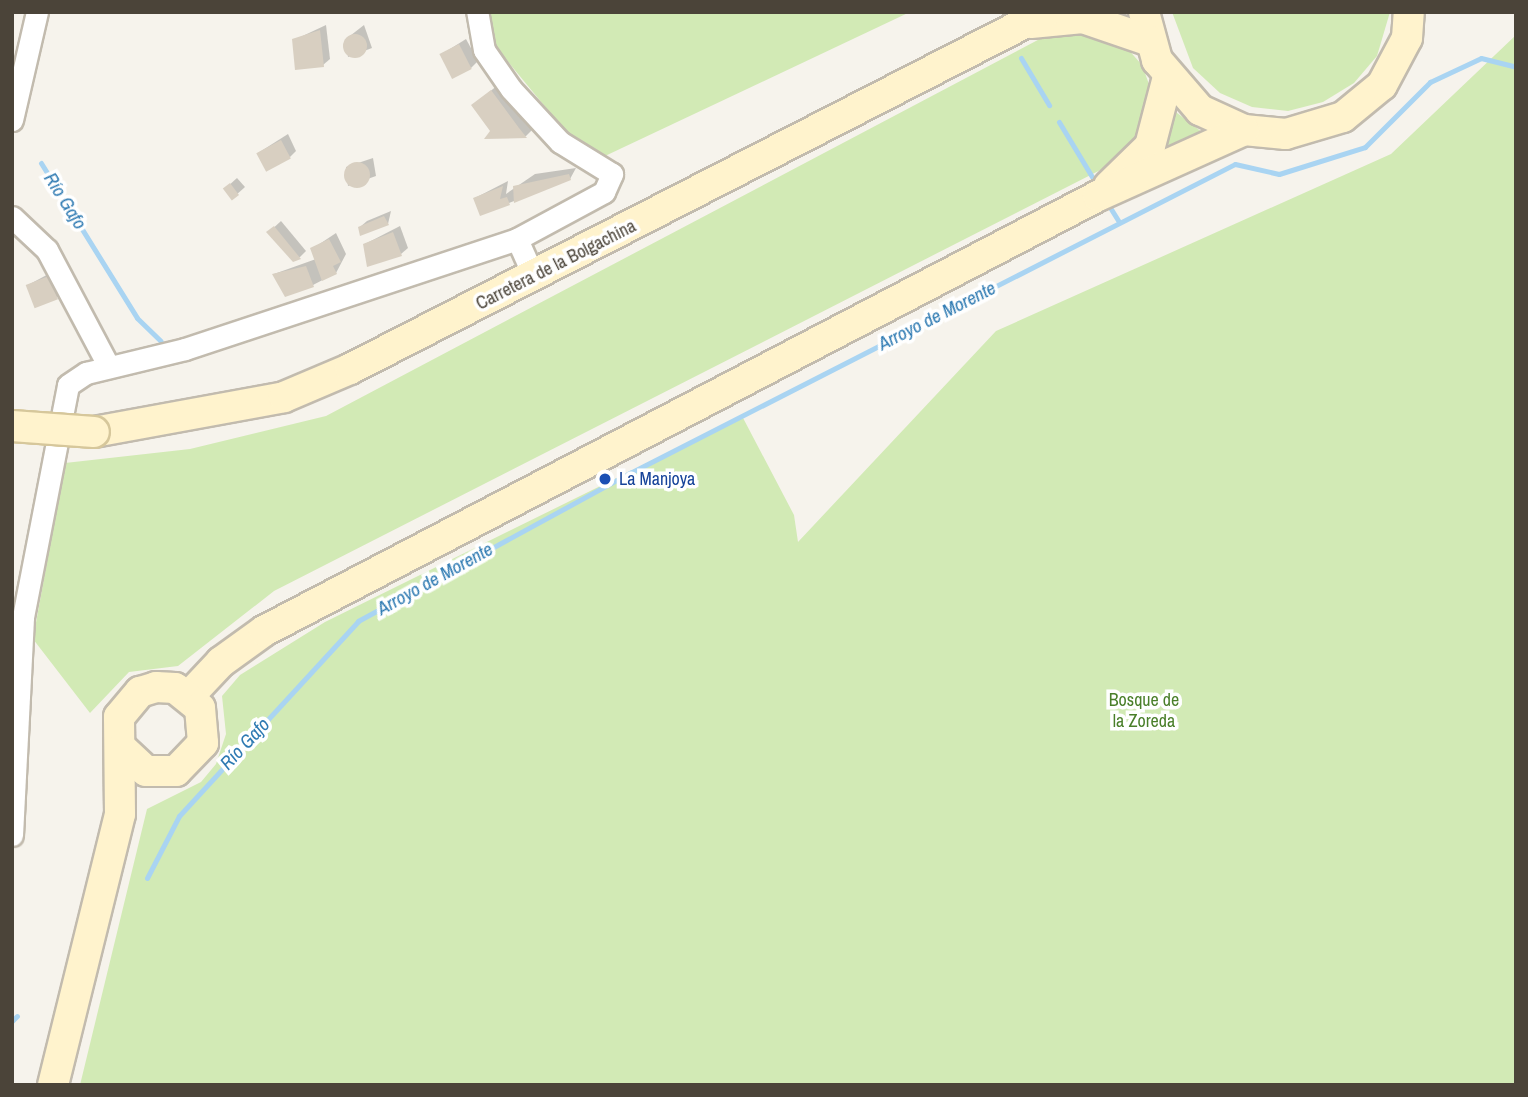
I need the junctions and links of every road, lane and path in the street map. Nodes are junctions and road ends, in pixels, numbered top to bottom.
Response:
1 (37, 12) edge
2 (477, 12) edge
3 (1144, 12) edge
4 (1409, 12) edge
5 (1039, 18) edge
6 (1150, 41) junction
7 (1168, 77) junction
8 (12, 120) edge
9 (1244, 130) junction
10 (1098, 197) junction
11 (12, 217) edge
12 (517, 239) junction
13 (534, 276) junction
14 (109, 367) junction
15 (12, 426) edge
16 (190, 696) junction
17 (122, 749) junction
18 (162, 773) junction
19 (120, 814) junction
20 (12, 835) edge
21 (53, 1085) edge

1 - 8 street
2 - 12 street
3 - 6 street
4 - 9 street
5 - 6 street, Carretera de la Bolgachina
5 - 13 street, Carretera de la Bolgachina
6 - 7 street
7 - 9 street
7 - 10 street
9 - 10 street
10 - 16 street
11 - 14 street
12 - 13 street
12 - 14 street
13 - 15 street, Carretera de la Bolgachina, bridge
14 - 20 street
16 - 17 street
16 - 18 street
17 - 18 street
17 - 19 street
18 - 19 street
19 - 21 street

